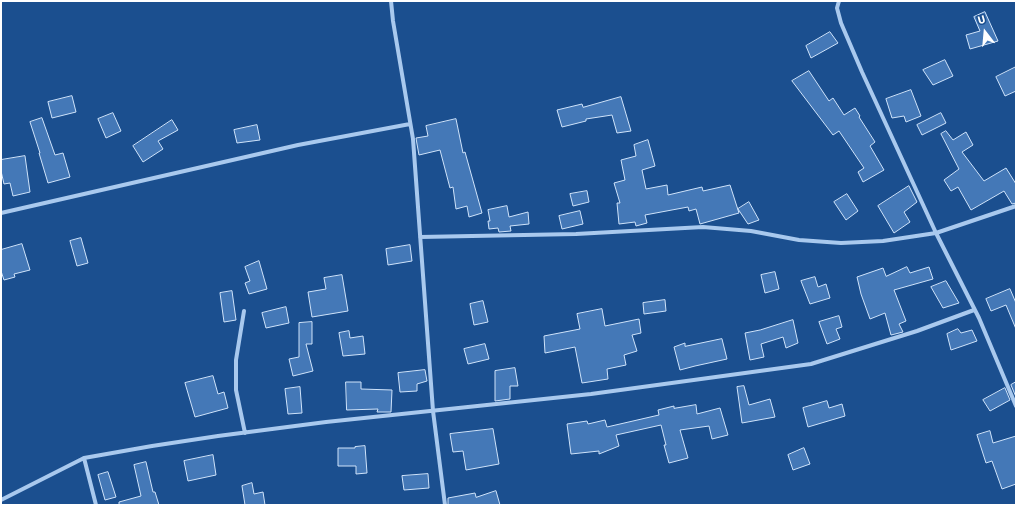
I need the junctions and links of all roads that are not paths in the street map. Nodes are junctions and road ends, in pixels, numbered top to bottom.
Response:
1 (391, 1) edge
2 (839, 1) edge
3 (410, 124) junction
4 (1016, 206) edge
5 (1, 213) edge
6 (936, 233) junction
7 (420, 237) junction
8 (974, 310) junction
9 (244, 311) dead end
10 (1016, 406) edge
11 (433, 411) junction
12 (245, 433) junction
13 (84, 458) junction
14 (1, 500) edge
15 (96, 505) edge
16 (445, 505) edge

1 - 3 street
2 - 6 street
3 - 5 street
3 - 7 street
4 - 6 street
6 - 7 street
6 - 8 street
7 - 11 street
8 - 10 street
8 - 11 street
9 - 12 street
11 - 12 street
11 - 16 street
12 - 13 street
13 - 14 street
13 - 15 street

